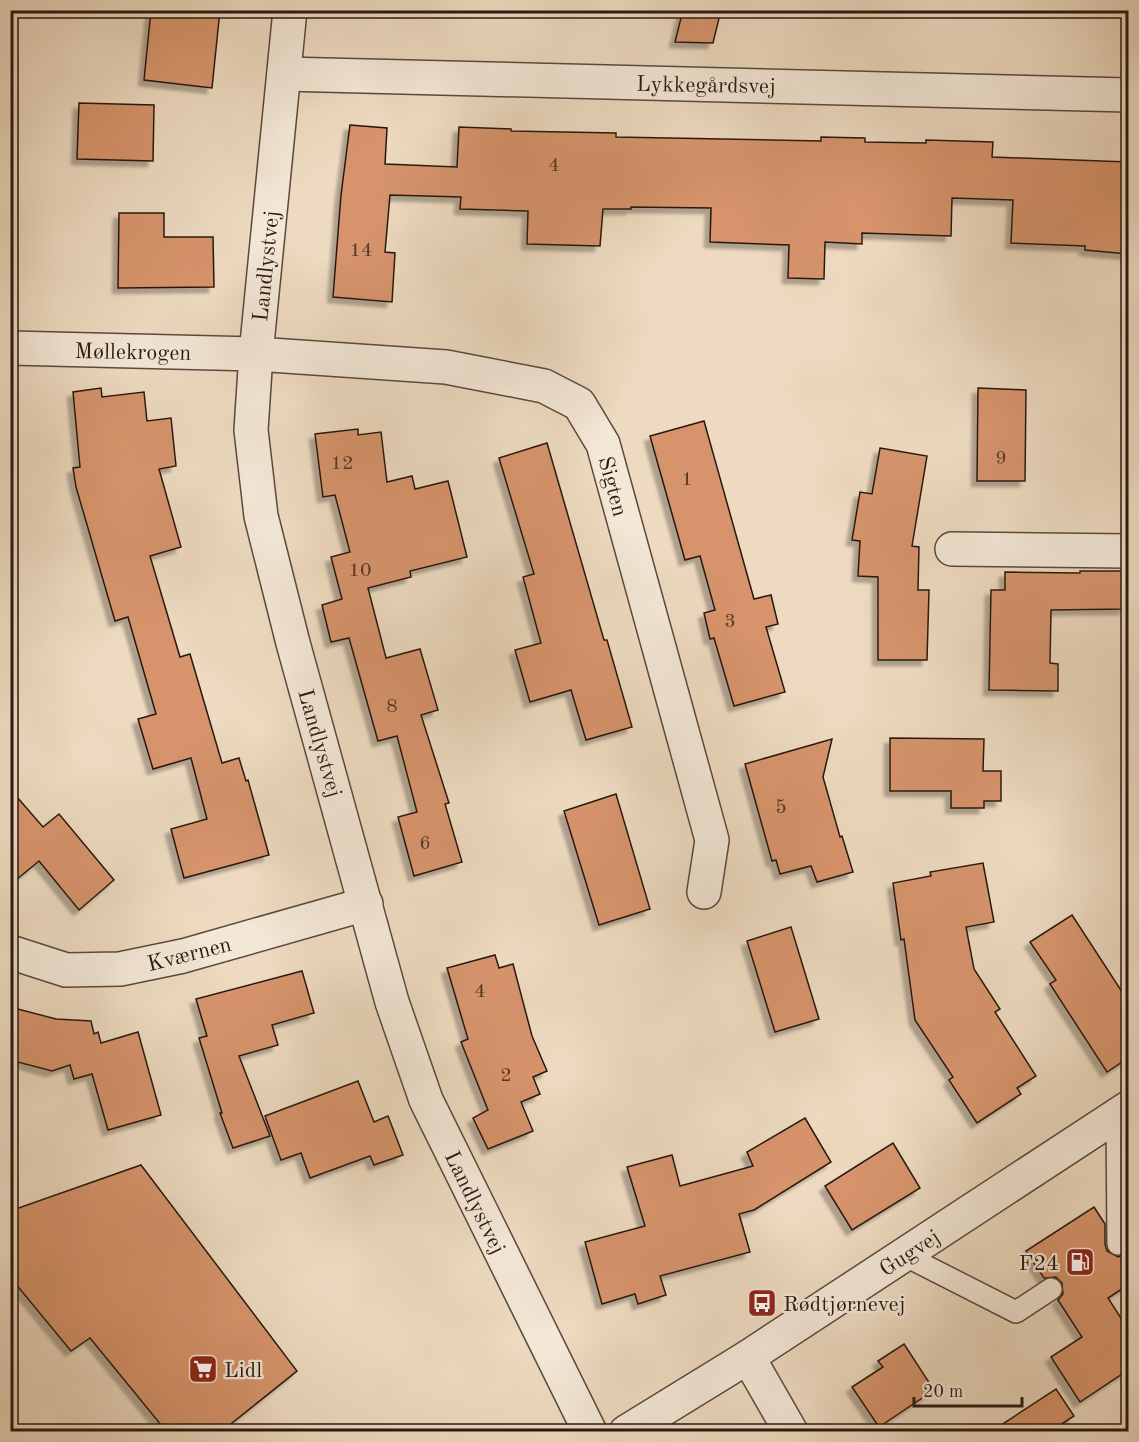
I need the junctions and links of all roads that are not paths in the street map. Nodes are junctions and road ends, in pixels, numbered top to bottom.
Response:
1 (290, 10) edge
2 (284, 74) junction
3 (1128, 95) edge
4 (10, 348) edge
5 (256, 354) junction
6 (952, 549) dead end
7 (1128, 551) edge
8 (704, 892) dead end
9 (366, 904) junction
10 (10, 952) edge
11 (1123, 1112) edge
12 (1118, 1244) dead end
13 (904, 1255) junction
14 (1051, 1289) dead end
15 (748, 1357) junction
16 (590, 1431) edge
17 (626, 1431) edge
18 (791, 1431) edge

1 - 2 street, Landlystvej
2 - 3 street, Lykkegårdsvej
2 - 5 street, Landlystvej
4 - 5 street, Møllekrogen
5 - 8 street, Sigten
5 - 9 street, Landlystvej
6 - 7 street
9 - 10 street, Kværnen
9 - 16 street, Landlystvej
11 - 12 lane
11 - 13 street, Gugvej
13 - 14 lane
13 - 15 street, Gugvej
15 - 17 street, Gugvej
15 - 18 street

